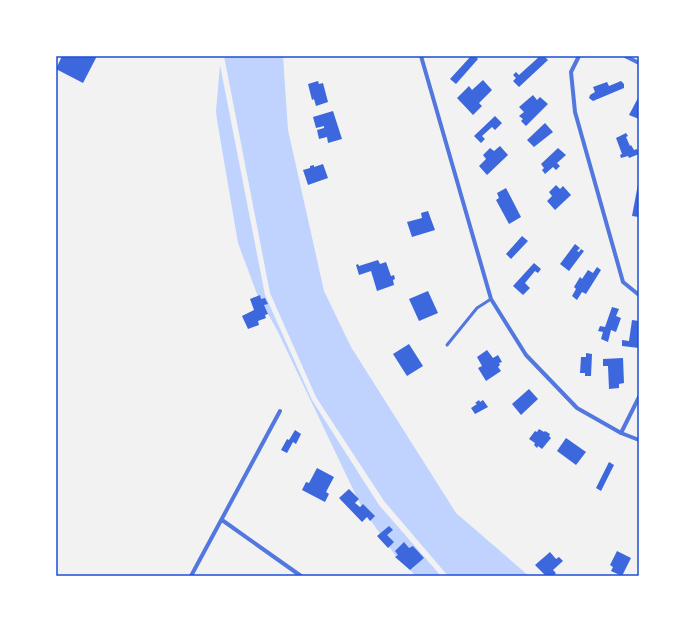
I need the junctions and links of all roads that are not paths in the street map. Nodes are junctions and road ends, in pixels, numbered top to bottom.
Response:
1 (421, 56) edge
2 (579, 56) edge
3 (625, 56) edge
4 (639, 63) edge
5 (639, 295) edge
6 (490, 299) junction
7 (447, 345) dead end
8 (639, 397) edge
9 (280, 411) dead end
10 (621, 433) junction
11 (639, 440) edge
12 (222, 520) junction
13 (191, 576) edge
14 (301, 576) edge

1 - 6 street
2 - 5 street
3 - 4 street
6 - 7 lane
6 - 10 street
8 - 10 street
9 - 12 street
10 - 11 street
12 - 13 street
12 - 14 street

